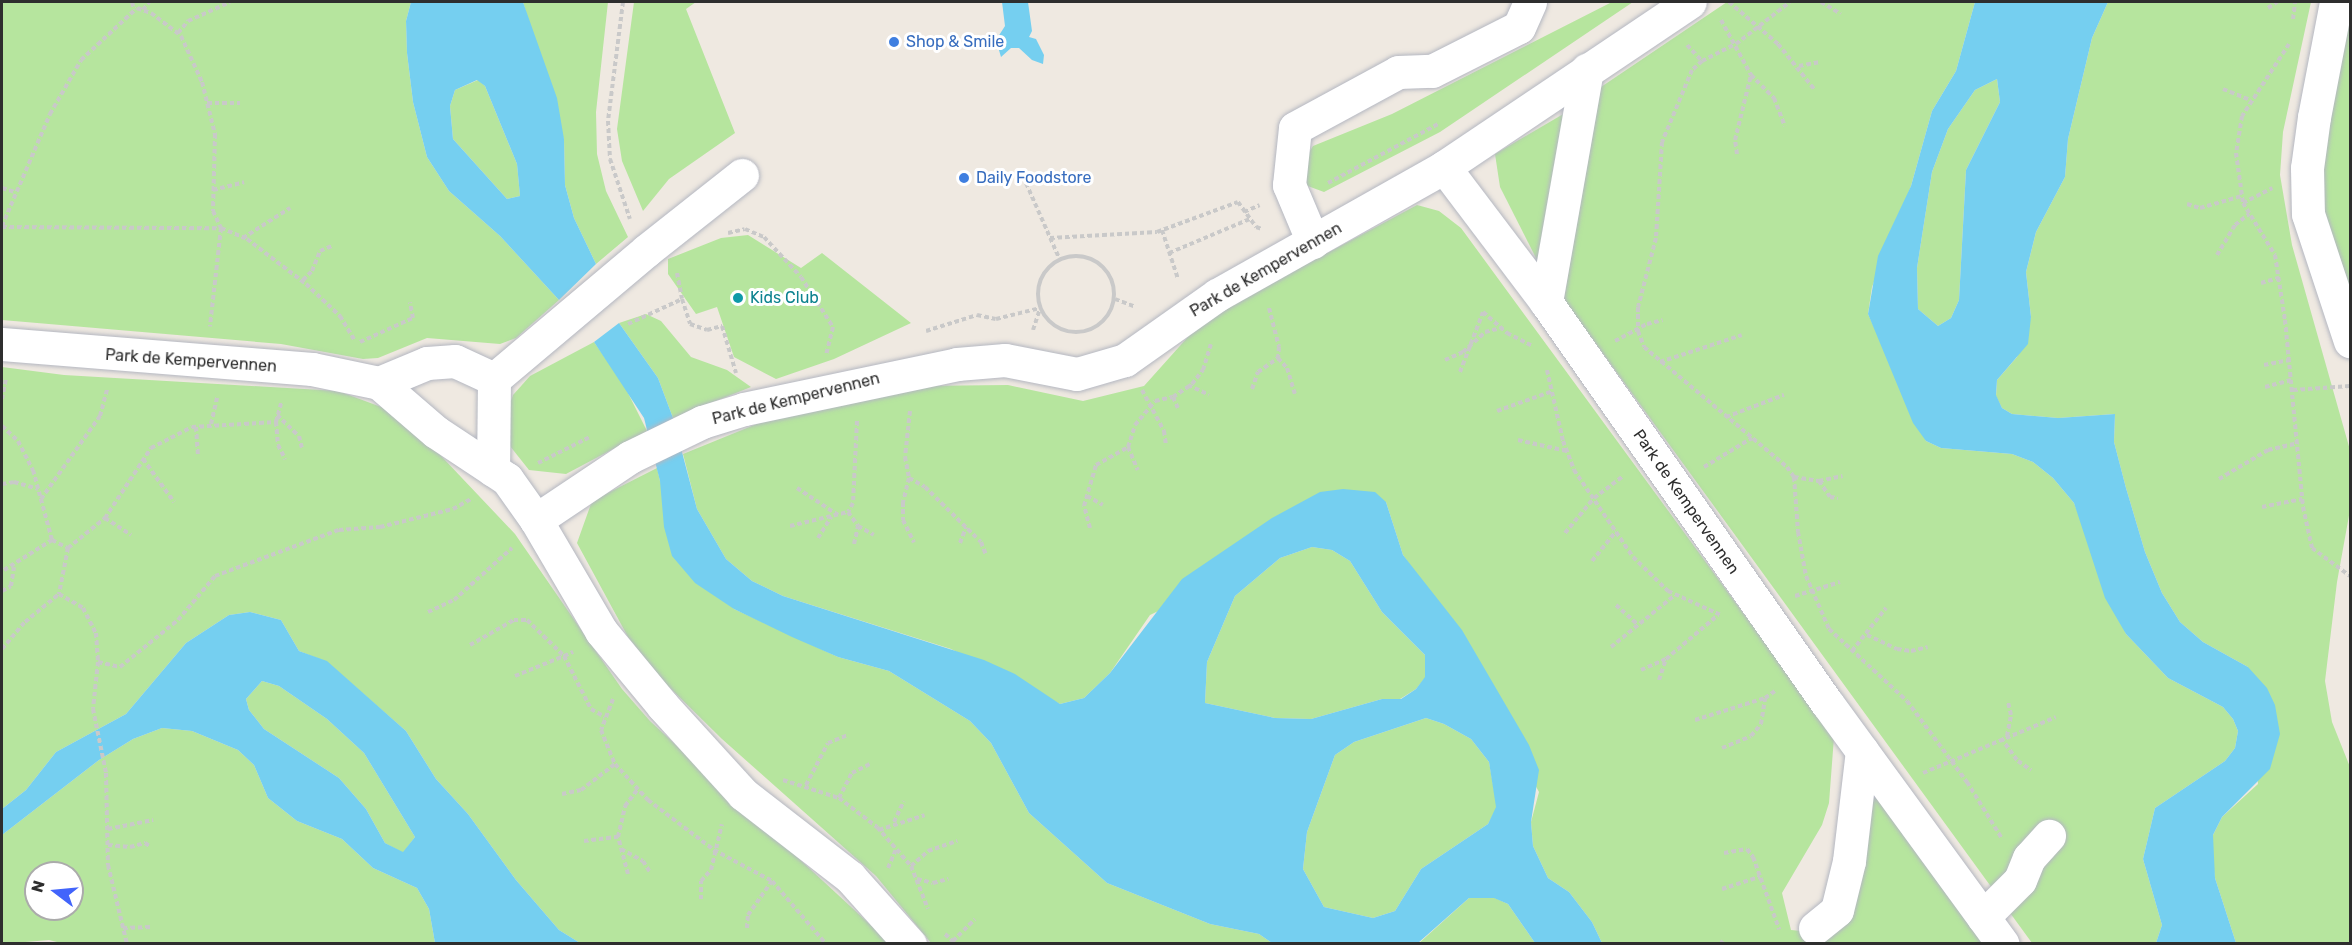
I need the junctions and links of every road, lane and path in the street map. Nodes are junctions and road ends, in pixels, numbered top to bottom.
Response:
1 (132, 2) edge
2 (149, 2) edge
3 (230, 2) edge
4 (623, 2) edge
5 (1530, 2) edge
6 (1729, 2) edge
7 (1790, 2) edge
8 (1821, 2) edge
9 (2277, 2) edge
10 (2295, 2) edge
11 (2336, 2) edge
12 (2268, 8) dead end
13 (134, 10) junction
14 (143, 10) junction
15 (1690, 10) edge
16 (1840, 14) dead end
17 (2293, 25) dead end
18 (1759, 27) junction
19 (178, 33) junction
20 (2292, 37) dead end
21 (1736, 44) junction
22 (1702, 61) junction
23 (1820, 62) dead end
24 (1799, 66) junction
25 (1587, 70) junction
26 (1751, 75) junction
27 (1814, 89) dead end
28 (2223, 89) dead end
29 (2251, 100) junction
30 (207, 103) junction
31 (240, 103) dead end
32 (1448, 118) dead end
33 (1785, 126) dead end
34 (1737, 154) dead end
35 (1444, 168) junction
36 (742, 175) dead end
37 (244, 182) dead end
38 (1026, 183) dead end
39 (2, 188) edge
40 (213, 190) junction
41 (15, 192) junction
42 (2242, 196) junction
43 (1295, 200) junction
44 (2187, 204) dead end
45 (290, 208) dead end
46 (2249, 214) junction
47 (1250, 219) junction
48 (2, 226) edge
49 (221, 228) junction
50 (1162, 230) junction
51 (725, 234) dead end
52 (243, 238) junction
53 (1050, 238) junction
54 (1313, 242) junction
55 (332, 246) dead end
56 (647, 250) junction
57 (1169, 253) junction
58 (2217, 255) dead end
59 (1060, 261) junction
60 (1253, 275) junction
61 (2278, 278) junction
62 (303, 280) junction
63 (2261, 283) dead end
64 (410, 302) dead end
65 (1546, 302) junction
66 (1193, 312) junction
67 (1663, 320) dead end
68 (628, 324) dead end
69 (1502, 328) junction
70 (1638, 331) junction
71 (1742, 335) dead end
72 (2350, 341) edge
73 (2, 344) edge
74 (356, 344) junction
75 (1471, 345) junction
76 (1536, 351) dead end
77 (106, 355) junction
78 (1130, 356) junction
79 (1278, 358) junction
80 (1543, 359) dead end
81 (1445, 360) dead end
82 (2289, 360) junction
83 (206, 362) junction
84 (1660, 362) junction
85 (824, 363) dead end
86 (2264, 365) dead end
87 (290, 368) junction
88 (920, 371) junction
89 (1460, 372) dead end
90 (494, 379) junction
91 (2292, 380) junction
92 (379, 383) junction
93 (859, 383) junction
94 (1188, 385) junction
95 (2350, 386) edge
96 (2265, 387) dead end
97 (1252, 388) dead end
98 (2293, 390) junction
99 (1553, 391) junction
100 (1294, 394) dead end
101 (1209, 395) dead end
102 (1784, 395) dead end
103 (1173, 397) junction
104 (1151, 406) junction
105 (1178, 408) dead end
106 (744, 409) junction
107 (1497, 411) dead end
108 (277, 415) junction
109 (1726, 417) junction
110 (276, 422) junction
111 (2, 426) edge
112 (196, 427) junction
113 (598, 433) dead end
114 (1752, 438) junction
115 (1518, 440) dead end
116 (2298, 443) junction
117 (1166, 446) dead end
118 (1128, 447) junction
119 (302, 448) dead end
120 (1567, 451) junction
121 (198, 456) dead end
122 (143, 458) junction
123 (285, 459) dead end
124 (1138, 470) dead end
125 (500, 475) junction
126 (1842, 476) dead end
127 (1794, 477) junction
128 (909, 478) junction
129 (2219, 479) dead end
130 (1819, 480) junction
131 (2, 484) edge
132 (1675, 486) junction
133 (797, 488) dead end
134 (38, 489) junction
135 (1087, 496) junction
136 (1594, 498) junction
137 (1838, 498) dead end
138 (41, 499) junction
139 (2302, 500) junction
140 (174, 502) dead end
141 (1102, 505) dead end
142 (2262, 507) dead end
143 (848, 512) junction
144 (838, 515) junction
145 (831, 517) junction
146 (105, 518) junction
147 (537, 522) junction
148 (790, 526) dead end
149 (858, 526) junction
150 (966, 527) junction
151 (1090, 528) dead end
152 (1616, 531) junction
153 (1565, 533) dead end
154 (131, 535) dead end
155 (874, 535) dead end
156 (818, 538) dead end
157 (52, 540) junction
158 (914, 543) dead end
159 (960, 543) dead end
160 (854, 544) dead end
161 (68, 548) junction
162 (986, 555) dead end
163 (1592, 561) dead end
164 (14, 567) junction
165 (4, 570) dead end
166 (2350, 576) edge
167 (1840, 582) dead end
168 (1814, 588) junction
169 (2, 591) edge
170 (59, 594) junction
171 (1675, 595) junction
172 (1616, 605) dead end
173 (1886, 608) dead end
174 (428, 612) dead end
175 (1718, 615) junction
176 (1726, 616) dead end
177 (1637, 624) junction
178 (1868, 635) junction
179 (606, 637) junction
180 (470, 645) dead end
181 (1611, 647) dead end
182 (1928, 647) dead end
183 (2, 649) edge
184 (1852, 651) junction
185 (564, 656) junction
186 (1666, 659) junction
187 (98, 662) junction
188 (630, 666) junction
189 (1641, 670) dead end
190 (515, 676) dead end
191 (1659, 680) dead end
192 (1811, 681) junction
193 (1765, 698) junction
194 (2008, 702) dead end
195 (605, 717) junction
196 (2056, 717) dead end
197 (1695, 720) dead end
198 (848, 735) dead end
199 (2007, 736) junction
200 (2001, 738) junction
201 (1722, 748) dead end
202 (1862, 751) junction
203 (1950, 760) junction
204 (615, 764) junction
205 (870, 764) dead end
206 (2031, 770) dead end
207 (806, 785) dead end
208 (638, 789) junction
209 (562, 794) dead end
210 (839, 798) dead end
211 (904, 801) dead end
212 (925, 815) dead end
213 (153, 820) dead end
214 (894, 822) junction
215 (108, 830) junction
216 (879, 830) dead end
217 (618, 837) junction
218 (584, 841) dead end
219 (957, 841) dead end
220 (108, 845) junction
221 (151, 847) dead end
222 (2039, 847) joint
223 (621, 849) junction
224 (714, 850) junction
225 (1724, 853) dead end
226 (911, 866) dead end
227 (650, 872) dead end
228 (628, 874) dead end
229 (1760, 877) junction
230 (917, 878) dead end
231 (948, 879) dead end
232 (772, 881) junction
233 (1722, 889) dead end
234 (701, 898) dead end
235 (1983, 916) junction
236 (975, 919) dead end
237 (151, 927) dead end
238 (123, 928) junction
239 (747, 928) dead end
240 (1800, 931) joint
241 (953, 941) dead end
242 (127, 944) edge
243 (826, 944) edge
244 (910, 944) edge
245 (2003, 944) edge

1 - 13 path
2 - 14 path
3 - 19 path
4 - 56 path
5 - 43 lane
6 - 18 path
7 - 18 path
8 - 16 path
9 - 12 path
10 - 17 path
11 - 72 lane
13 - 14 path
13 - 41 path
14 - 19 path
15 - 21 path
15 - 22 path
15 - 25 lane, Park de Kempervennen
18 - 21 path
18 - 24 path
19 - 30 path
20 - 29 path
21 - 22 path
21 - 26 path
22 - 70 path
23 - 24 path
24 - 27 path
25 - 35 lane, Park de Kempervennen
25 - 65 lane
26 - 33 path
26 - 34 path
28 - 29 path
29 - 42 path
30 - 31 path
30 - 40 path
32 - 43 path
35 - 54 lane, Park de Kempervennen
35 - 65 lane, Park de Kempervennen
36 - 56 lane
37 - 40 path
38 - 53 path
39 - 41 path
40 - 49 path
41 - 48 path
42 - 44 path
42 - 46 path
43 - 54 lane
45 - 52 path
46 - 58 path
46 - 61 path
47 - 50 path
47 - 54 path
47 - 57 path
48 - 49 path
49 - 52 path
49 - 83 path
50 - 53 path
50 - 57 path
51 - 85 path
52 - 62 path
53 - 59 path
54 - 60 lane, Park de Kempervennen
55 - 62 path
56 - 90 lane
57 - 66 path
59 - 59 path
60 - 66 lane, Park de Kempervennen
60 - 79 path
61 - 63 path
61 - 82 path
62 - 74 path
64 - 74 path
65 - 132 lane, Park de Kempervennen
66 - 78 lane, Park de Kempervennen
66 - 94 path
67 - 70 path
68 - 106 path
69 - 75 path
69 - 75 path
69 - 76 path
70 - 84 path
71 - 84 path
73 - 77 lane, Park de Kempervennen
74 - 92 path
75 - 81 path
75 - 89 path
77 - 83 lane, Park de Kempervennen
77 - 138 path
78 - 88 lane, Park de Kempervennen
78 - 104 path
79 - 97 path
79 - 100 path
80 - 99 path
82 - 86 path
82 - 91 path
83 - 87 lane, Park de Kempervennen
84 - 109 path
87 - 92 lane, Park de Kempervennen
87 - 108 path
88 - 93 lane, Park de Kempervennen
88 - 128 path
90 - 92 lane
90 - 125 lane
91 - 96 path
91 - 98 path
92 - 125 lane
93 - 106 lane, Park de Kempervennen
93 - 143 path
94 - 101 path
94 - 103 path
95 - 98 path
98 - 116 path
99 - 107 path
99 - 120 path
102 - 109 path
103 - 104 path
103 - 105 path
104 - 117 path
104 - 118 path
106 - 147 lane, Park de Kempervennen
108 - 110 path
108 - 119 path
109 - 114 path
110 - 112 path
110 - 123 path
111 - 134 path
112 - 121 path
112 - 122 path
113 - 125 path
114 - 127 path
114 - 132 path
115 - 120 path
116 - 129 path
116 - 139 path
118 - 124 path
118 - 135 path
120 - 136 path
122 - 140 path
122 - 146 path
125 - 147 lane
125 - 187 path
126 - 130 path
127 - 130 path
127 - 168 path
128 - 150 path
128 - 158 path
130 - 137 path
131 - 134 path
132 - 192 lane, Park de Kempervennen
133 - 144 path
134 - 138 path
135 - 141 path
135 - 151 path
136 - 152 path
136 - 153 path
138 - 157 path
139 - 142 path
139 - 166 path
143 - 144 path
143 - 149 path
144 - 145 path
145 - 148 path
145 - 156 path
146 - 154 path
146 - 161 path
147 - 174 path
147 - 179 lane
149 - 155 path
149 - 160 path
150 - 159 path
150 - 162 path
152 - 163 path
152 - 171 path
157 - 161 path
157 - 164 path
161 - 170 path
164 - 165 path
164 - 169 path
167 - 168 path
168 - 184 path
170 - 183 path
170 - 187 path
171 - 175 path
171 - 177 path
172 - 177 path
173 - 178 path
175 - 176 path
175 - 186 path
177 - 181 path
178 - 182 path
178 - 184 path
179 - 185 path
179 - 188 lane
180 - 185 path
184 - 203 path
185 - 190 path
185 - 195 path
186 - 189 path
186 - 191 path
187 - 215 path
188 - 195 path
188 - 244 lane
192 - 193 path
192 - 202 lane, Park de Kempervennen
193 - 197 path
193 - 201 path
194 - 199 path
195 - 204 path
196 - 199 path
198 - 207 path
199 - 200 path
200 - 203 path
200 - 206 path
202 - 235 lane, Park de Kempervennen
202 - 240 lane
203 - 222 path
204 - 208 path
204 - 209 path
205 - 210 path
208 - 217 path
208 - 224 path
211 - 214 path
212 - 214 path
213 - 215 path
214 - 216 path
215 - 220 path
217 - 218 path
217 - 223 path
219 - 226 path
220 - 221 path
220 - 238 path
222 - 235 lane
223 - 227 path
223 - 228 path
224 - 232 path
224 - 234 path
225 - 229 path
229 - 233 path
229 - 240 path
230 - 231 path
232 - 239 path
232 - 243 path
235 - 245 lane, Park de Kempervennen
236 - 241 path
237 - 238 path
238 - 242 path

